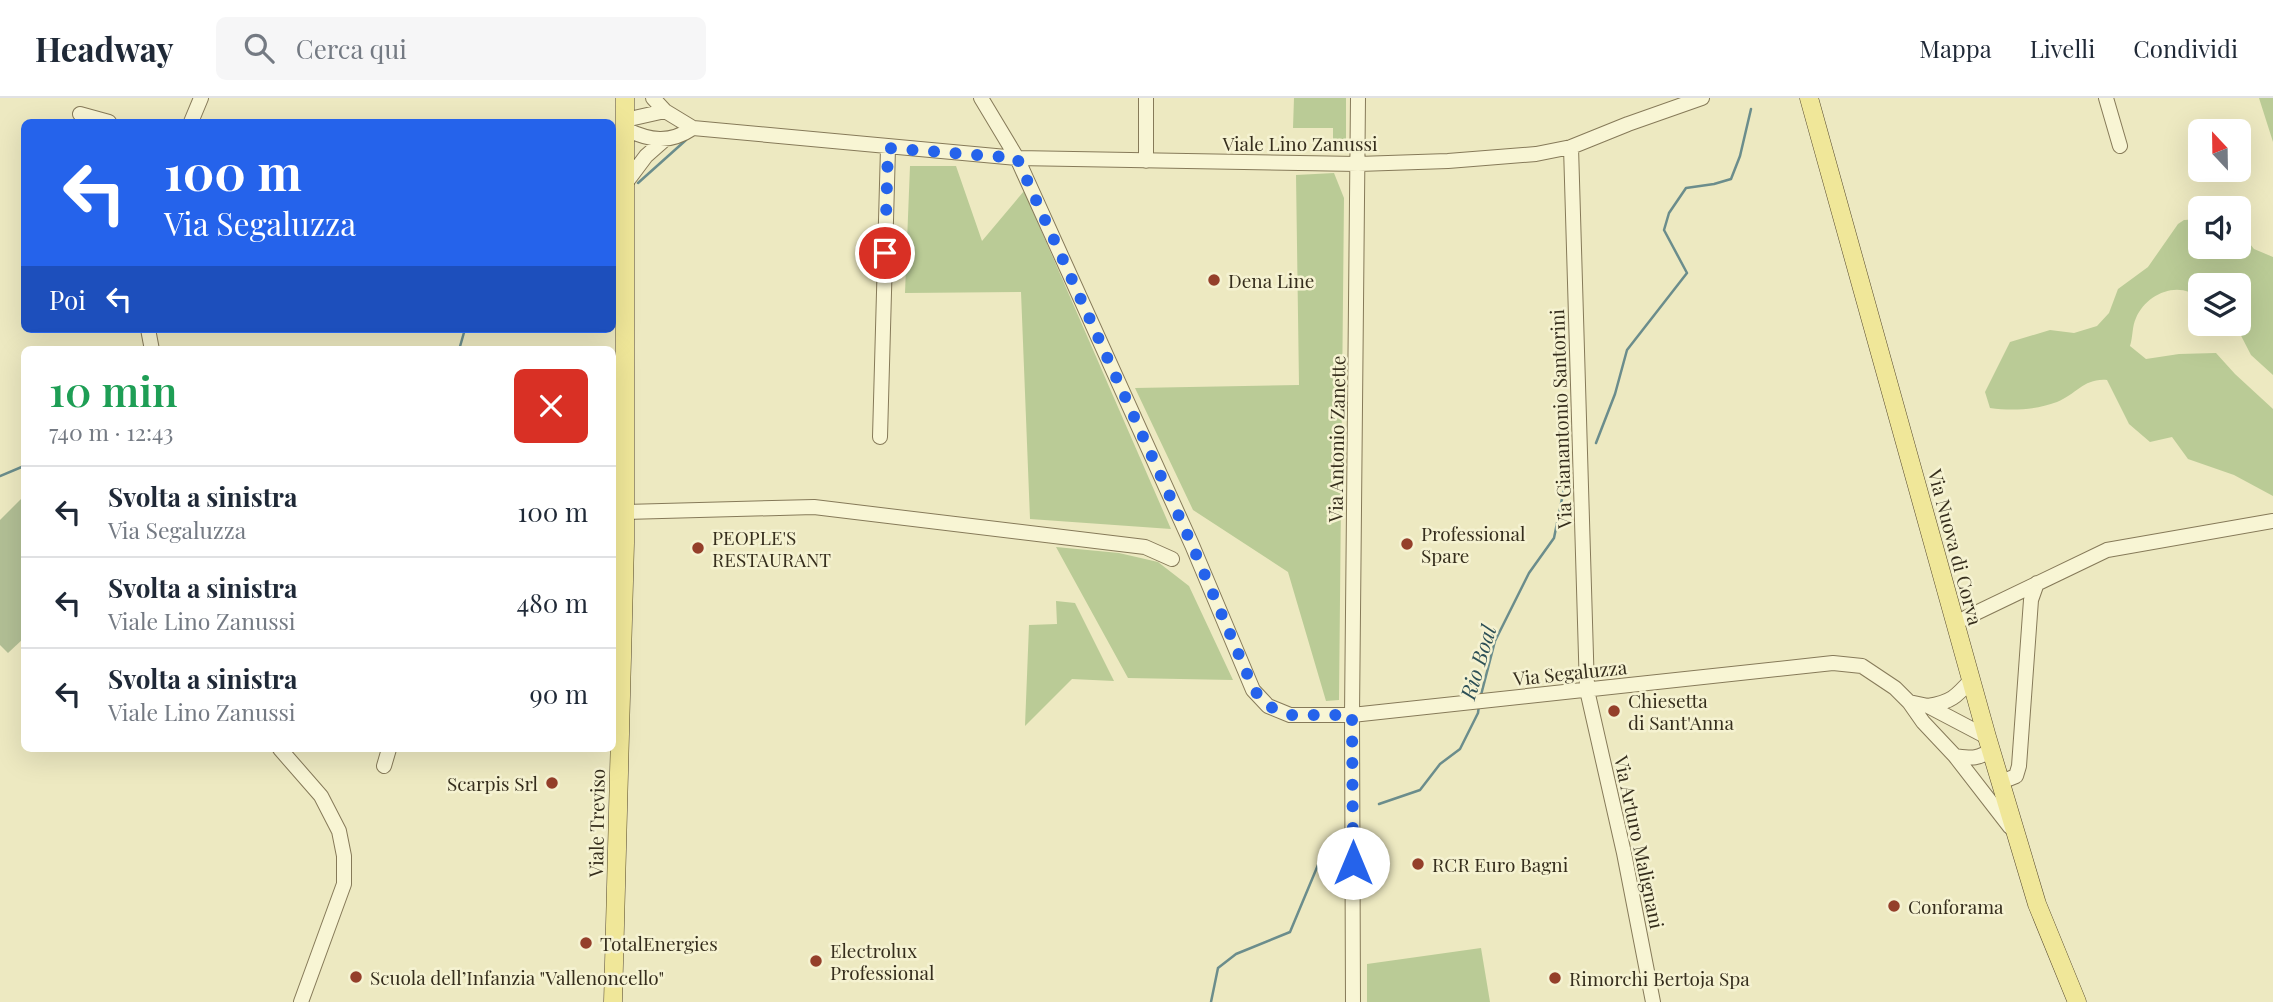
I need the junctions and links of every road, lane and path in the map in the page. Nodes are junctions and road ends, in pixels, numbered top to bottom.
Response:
1 (201, 98) edge
2 (625, 98) edge
3 (653, 98) edge
4 (981, 98) edge
5 (1146, 98) edge
6 (1358, 98) edge
7 (1702, 98) edge
8 (2106, 98) edge
9 (1808, 100) edge
10 (665, 111) junction
11 (80, 114) dead end
12 (98, 119) edge
13 (192, 119) edge
14 (625, 124) junction
15 (693, 128) junction
16 (663, 141) junction
17 (2120, 146) dead end
18 (1571, 147) junction
19 (888, 148) junction
20 (1017, 158) junction
21 (1146, 161) junction
22 (1358, 164) junction
23 (625, 184) junction
24 (880, 437) dead end
25 (619, 513) edge
26 (2273, 521) edge
27 (1172, 559) dead end
28 (2037, 583) junction
29 (1955, 622) junction
30 (1971, 680) junction
31 (1587, 690) junction
32 (1909, 702) junction
33 (1928, 705) junction
34 (1352, 715) junction
35 (1989, 743) junction
36 (283, 752) edge
37 (387, 752) edge
38 (1955, 756) junction
39 (384, 766) dead end
40 (2001, 782) junction
41 (2016, 836) junction
42 (301, 1002) edge
43 (613, 1002) edge
44 (1353, 1002) edge
45 (1653, 1002) edge
46 (2077, 1002) edge

1 - 13 street
2 - 14 main road, Viale Treviso
3 - 10 street, Viale Lino Zanussi
4 - 20 street, Via Segaluzza
5 - 21 street
6 - 22 street, Via Antonio Zanette
7 - 18 street, Viale Lino Zanussi
8 - 17 street
9 - 29 main road, Via Nuova di Corva
10 - 14 street
10 - 15 street, Viale Lino Zanussi
11 - 12 street
14 - 16 street
14 - 23 main road, Viale Treviso
15 - 16 street, Viale Lino Zanussi
15 - 19 street, Viale Lino Zanussi
16 - 23 street, Viale Lino Zanussi
18 - 22 street, Viale Lino Zanussi
18 - 31 street, Via Gianantonio Santorini
19 - 20 street, Viale Lino Zanussi
19 - 24 street
20 - 21 street, Viale Lino Zanussi
20 - 34 street, Via Segaluzza
21 - 22 street, Viale Lino Zanussi
22 - 34 street, Via Antonio Zanette
23 - 25 main road, Viale Treviso
25 - 27 street
25 - 43 main road, Viale Treviso
26 - 28 street
28 - 29 street
28 - 40 street
29 - 30 main road, Via Nuova di Corva
30 - 33 street
30 - 35 main road, Via Nuova di Corva
31 - 32 street, Via Segaluzza
31 - 34 street, Via Segaluzza
31 - 45 street, Via Arturo Malignani
32 - 33 street
32 - 38 street, Via Segaluzza
33 - 35 street
34 - 44 street, Via Antonio Zanette
35 - 38 street
35 - 40 main road, Via Nuova di Corva
36 - 42 street
37 - 39 street
38 - 41 street, Via Segaluzza
40 - 41 main road, Via Nuova di Corva
41 - 46 main road, Via Nuova di Corva

